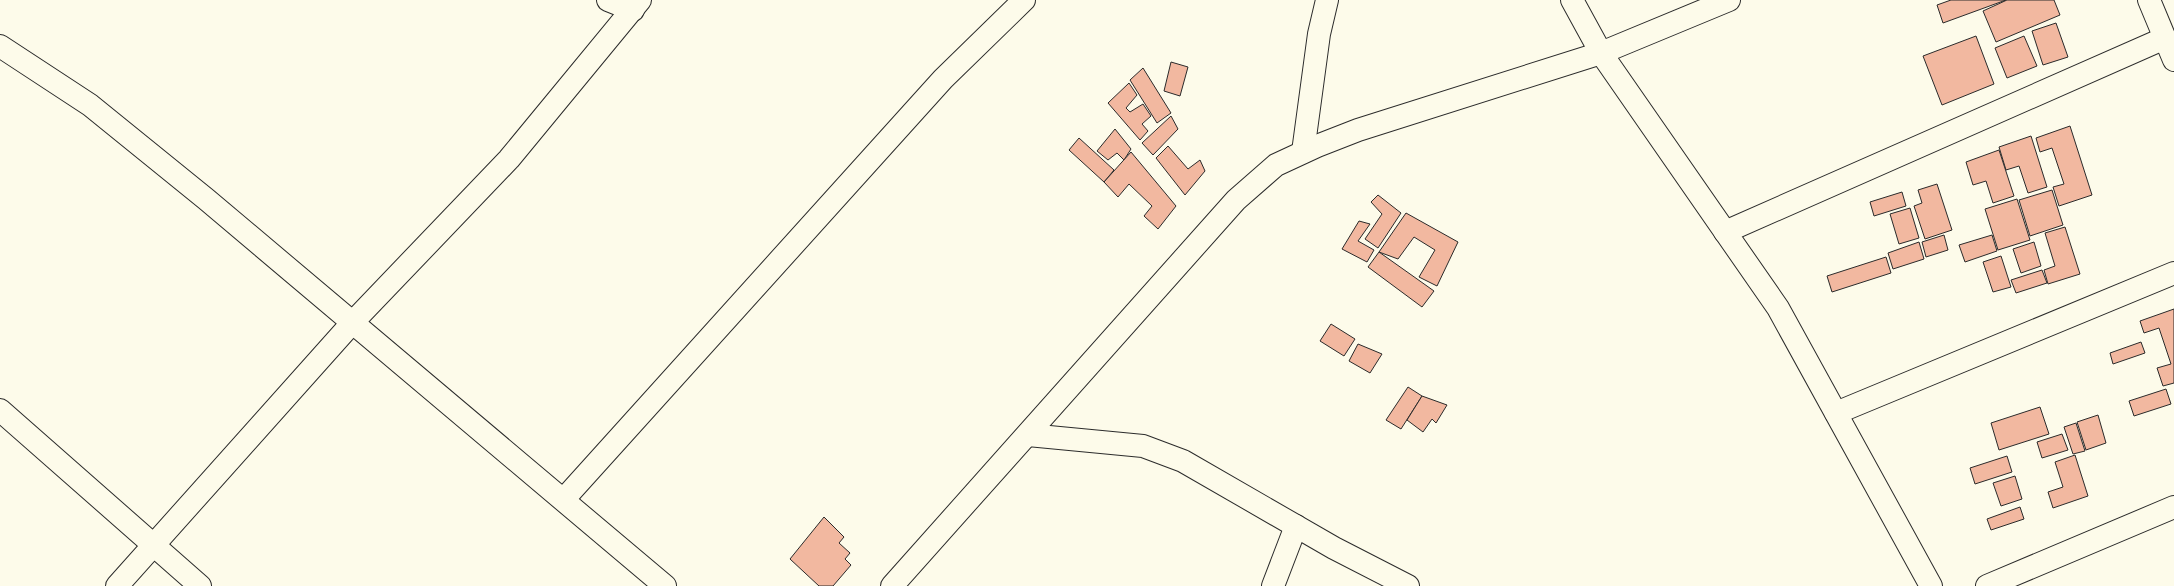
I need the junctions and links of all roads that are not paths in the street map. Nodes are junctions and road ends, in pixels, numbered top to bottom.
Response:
1 (608, 0) edge
2 (1024, 0) edge
3 (1327, 0) edge
4 (1572, 0) edge
5 (1729, 0) edge
6 (2149, 0) edge
7 (637, 5) edge
8 (2165, 38) junction
9 (0, 46) edge
10 (1601, 52) junction
11 (2174, 60) edge
12 (1303, 152) junction
13 (1725, 232) junction
14 (2174, 273) edge
15 (352, 323) junction
16 (0, 410) edge
17 (1836, 413) junction
18 (1028, 435) junction
19 (564, 499) junction
20 (2174, 507) edge
21 (1296, 526) junction
22 (154, 546) junction
23 (117, 586) edge
24 (200, 586) edge
25 (665, 586) edge
26 (892, 586) edge
27 (1273, 586) edge
28 (1408, 586) edge
29 (1931, 586) edge
30 (1987, 586) edge

1 - 7 street
2 - 19 street
3 - 12 street
4 - 10 street
5 - 10 street
6 - 8 street
7 - 15 street
8 - 11 street
8 - 13 street
9 - 15 street
10 - 12 street
10 - 13 street
12 - 18 street
13 - 17 street
14 - 17 street
15 - 19 street
15 - 22 street
16 - 22 street
17 - 29 street
18 - 21 street
18 - 26 street
19 - 25 street
20 - 30 street
21 - 27 street
21 - 28 street
22 - 23 street
22 - 24 street

